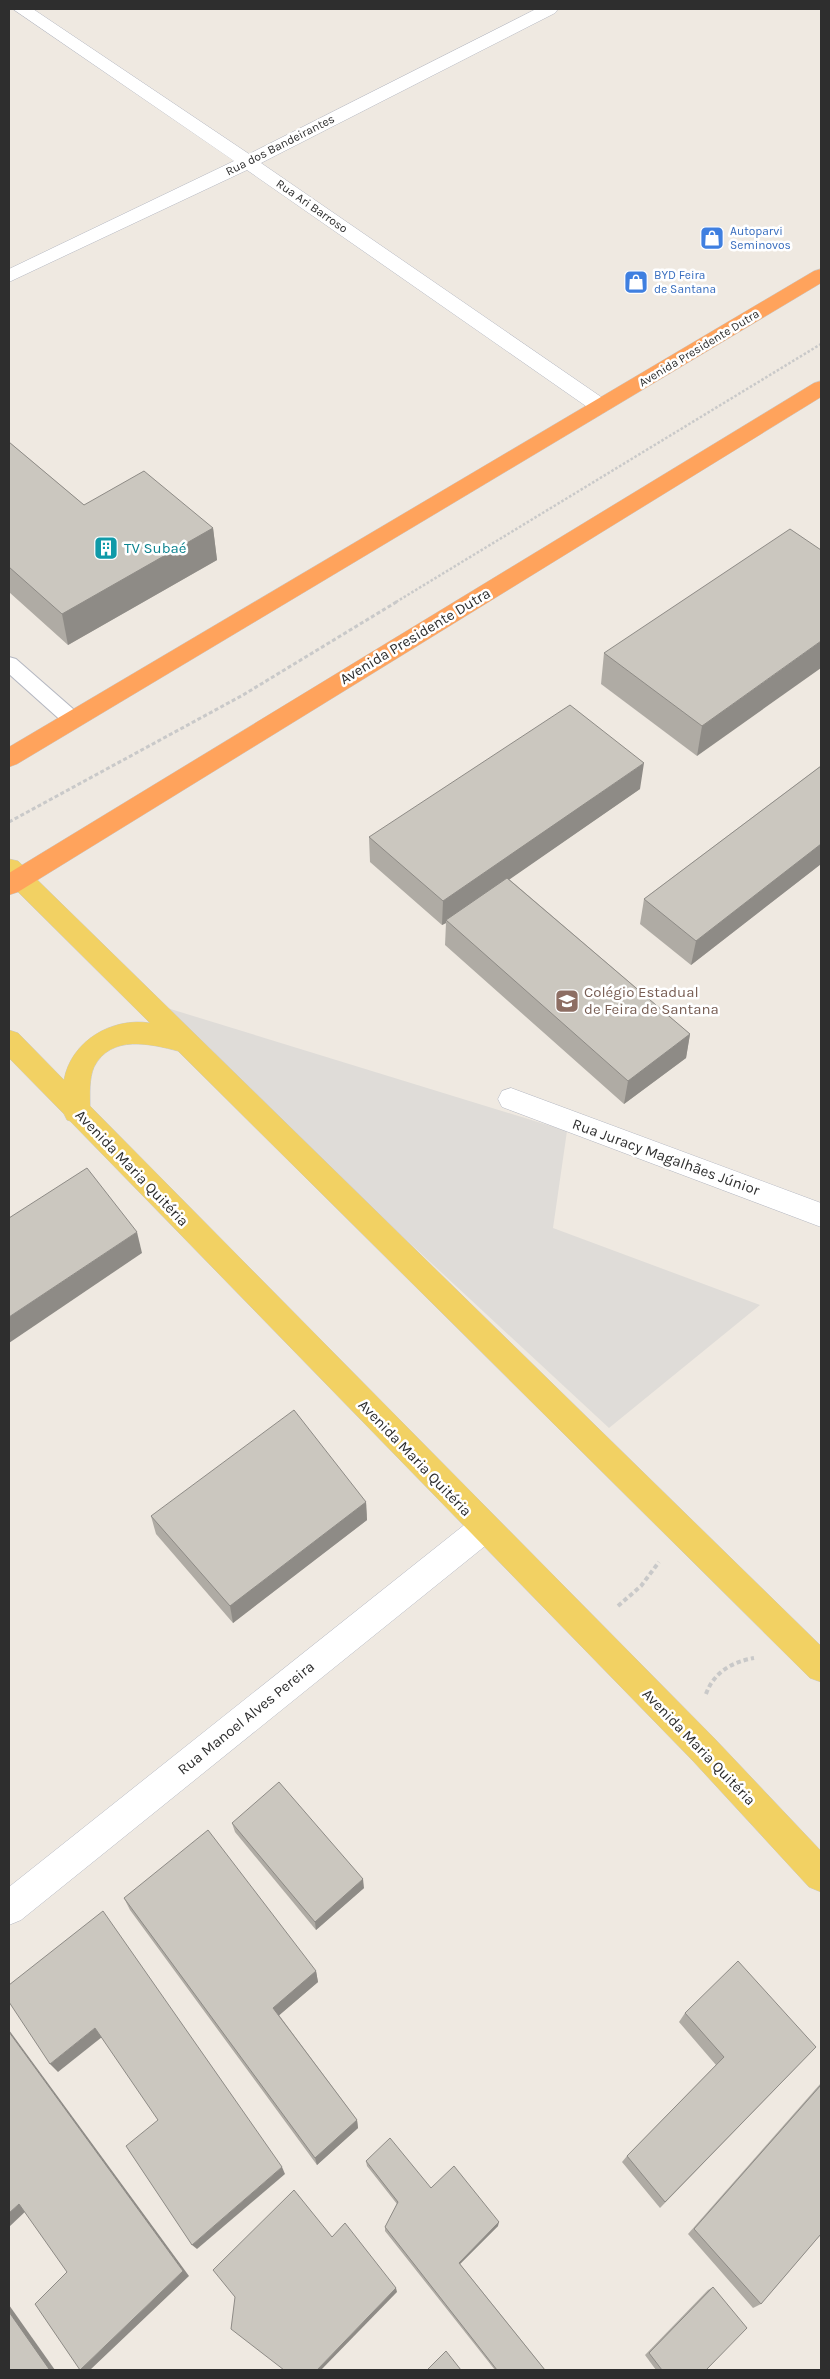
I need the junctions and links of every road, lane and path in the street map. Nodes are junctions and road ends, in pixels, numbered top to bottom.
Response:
1 (22, 9) edge
2 (550, 9) edge
3 (248, 162) junction
4 (821, 275) edge
5 (9, 276) edge
6 (821, 344) edge
7 (821, 388) edge
8 (600, 406) junction
9 (9, 664) edge
10 (73, 720) junction
11 (9, 758) edge
12 (9, 822) edge
13 (12, 877) edge
14 (9, 1041) edge
15 (183, 1042) junction
16 (511, 1099) dead end
17 (76, 1112) junction
18 (821, 1215) edge
19 (674, 1523) junction
20 (484, 1528) junction
21 (579, 1625) junction
22 (815, 1662) edge
23 (704, 1750) junction
24 (821, 1875) edge
25 (9, 1908) edge

1 - 3 street, Rua Ari Barroso
2 - 3 street, Rua dos Bandeirantes
3 - 5 street, Rua dos Bandeirantes
3 - 8 street, Rua Ari Barroso
4 - 8 highway, Avenida Presidente Dutra
6 - 12 path
7 - 13 highway, Avenida Presidente Dutra
8 - 10 highway, Avenida Presidente Dutra
9 - 10 lane
10 - 11 highway, Avenida Presidente Dutra
13 - 15 main road
14 - 17 main road, Avenida Maria Quitéria
15 - 17 main road
15 - 19 main road
16 - 18 street, Rua Juracy Magalhães Júnior
17 - 20 main road, Avenida Maria Quitéria
19 - 21 path
19 - 22 main road
20 - 21 main road, Avenida Maria Quitéria
20 - 25 street, Rua Manoel Alves Pereira
21 - 23 main road, Avenida Maria Quitéria
22 - 23 path
23 - 24 main road, Avenida Maria Quitéria

